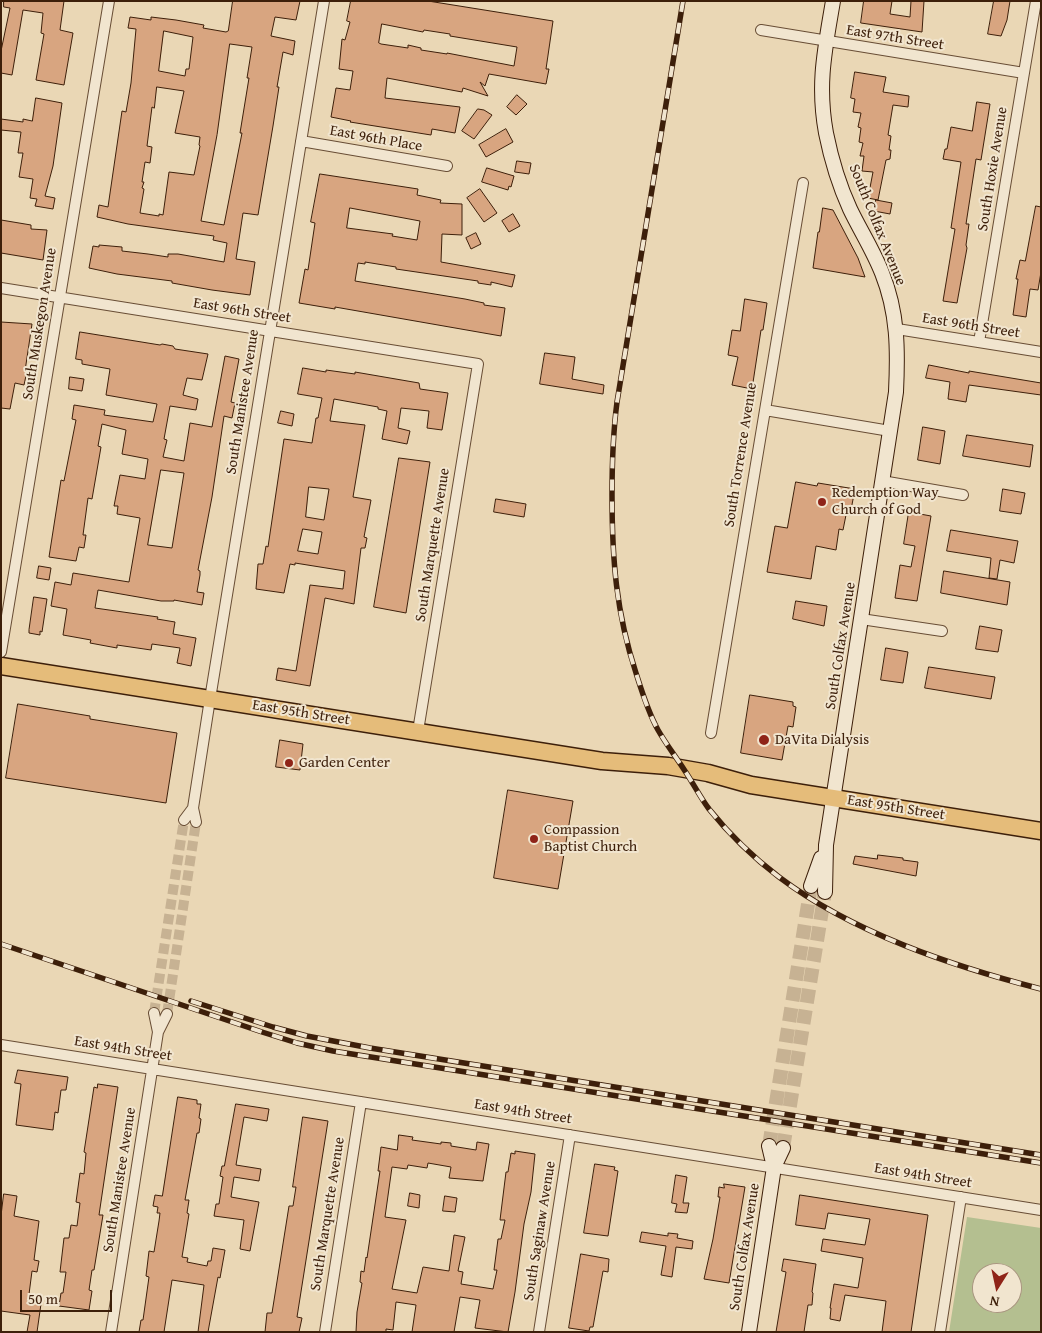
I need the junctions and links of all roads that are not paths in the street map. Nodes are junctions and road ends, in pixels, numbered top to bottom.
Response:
1 (109, 1) edge
2 (324, 1) edge
3 (833, 1) edge
4 (1036, 1) edge
5 (761, 30) dead end
6 (826, 42) junction
7 (1024, 74) junction
8 (301, 142) junction
9 (447, 166) dead end
10 (803, 183) dead end
11 (1, 288) edge
12 (60, 297) junction
13 (897, 329) junction
14 (270, 330) junction
15 (979, 342) junction
16 (1041, 352) edge
17 (478, 364) joint
18 (765, 410) junction
19 (890, 431) junction
20 (882, 481) junction
21 (963, 495) dead end
22 (861, 619) junction
23 (942, 631) dead end
24 (1, 652) edge
25 (1, 666) edge
26 (210, 699) junction
27 (418, 731) junction
28 (711, 733) dead end
29 (834, 798) junction
30 (193, 808) junction
31 (184, 820) tunnel mouth
32 (196, 822) tunnel mouth
33 (1041, 831) edge
34 (826, 845) junction
35 (812, 886) tunnel mouth
36 (825, 892) tunnel mouth
37 (154, 1013) tunnel mouth
38 (166, 1014) tunnel mouth
39 (158, 1032) junction
40 (1, 1045) edge
41 (153, 1069) junction
42 (361, 1102) junction
43 (570, 1135) junction
44 (776, 1147) tunnel mouth
45 (774, 1168) junction
46 (961, 1197) junction
47 (1041, 1210) edge
48 (111, 1332) edge
49 (324, 1332) edge
50 (540, 1332) edge
51 (749, 1332) edge
52 (940, 1332) edge

1 - 12 street, South Muskegon Avenue
2 - 8 street, South Manistee Avenue
3 - 6 main road
4 - 7 street, South Hoxie Avenue
5 - 6 street, East 97th Street
6 - 7 street, East 97th Street
6 - 13 main road, South Colfax Avenue
7 - 15 street, South Hoxie Avenue
8 - 9 street, East 96th Place
8 - 14 street, South Manistee Avenue
10 - 18 street, South Torrence Avenue
11 - 12 street, East 96th Street
12 - 14 street, East 96th Street
12 - 24 street, South Muskegon Avenue
13 - 15 street, East 96th Street
13 - 19 main road, South Colfax Avenue
14 - 17 street, East 96th Street
14 - 26 street, South Manistee Avenue
15 - 16 street, East 96th Street
17 - 27 street, South Marquette Avenue
18 - 19 street
18 - 28 street, South Torrence Avenue
19 - 20 main road, South Colfax Avenue
20 - 21 street
20 - 22 main road, South Colfax Avenue
22 - 23 street
22 - 29 main road, South Colfax Avenue
25 - 26 main road, East 95th Street
26 - 27 main road, East 95th Street
26 - 30 street, South Manistee Avenue
27 - 29 main road, East 95th Street
29 - 33 main road, East 95th Street
29 - 34 main road, South Colfax Avenue
30 - 31 street, South Manistee Avenue
30 - 32 street, South Manistee Avenue
34 - 35 main road, South Colfax Avenue
34 - 36 main road, South Colfax Avenue
37 - 39 street, South Manistee Avenue
38 - 39 street, South Manistee Avenue
39 - 41 street, South Manistee Avenue
40 - 41 street, East 94th Street
41 - 42 street, East 94th Street
41 - 48 street, South Manistee Avenue
42 - 43 street, East 94th Street
42 - 49 street, South Marquette Avenue
43 - 45 street, East 94th Street
43 - 50 street, South Saginaw Avenue
44 - 45 main road, South Colfax Avenue
45 - 46 street, East 94th Street
45 - 51 main road, South Colfax Avenue
46 - 47 street, East 94th Street
46 - 52 street

